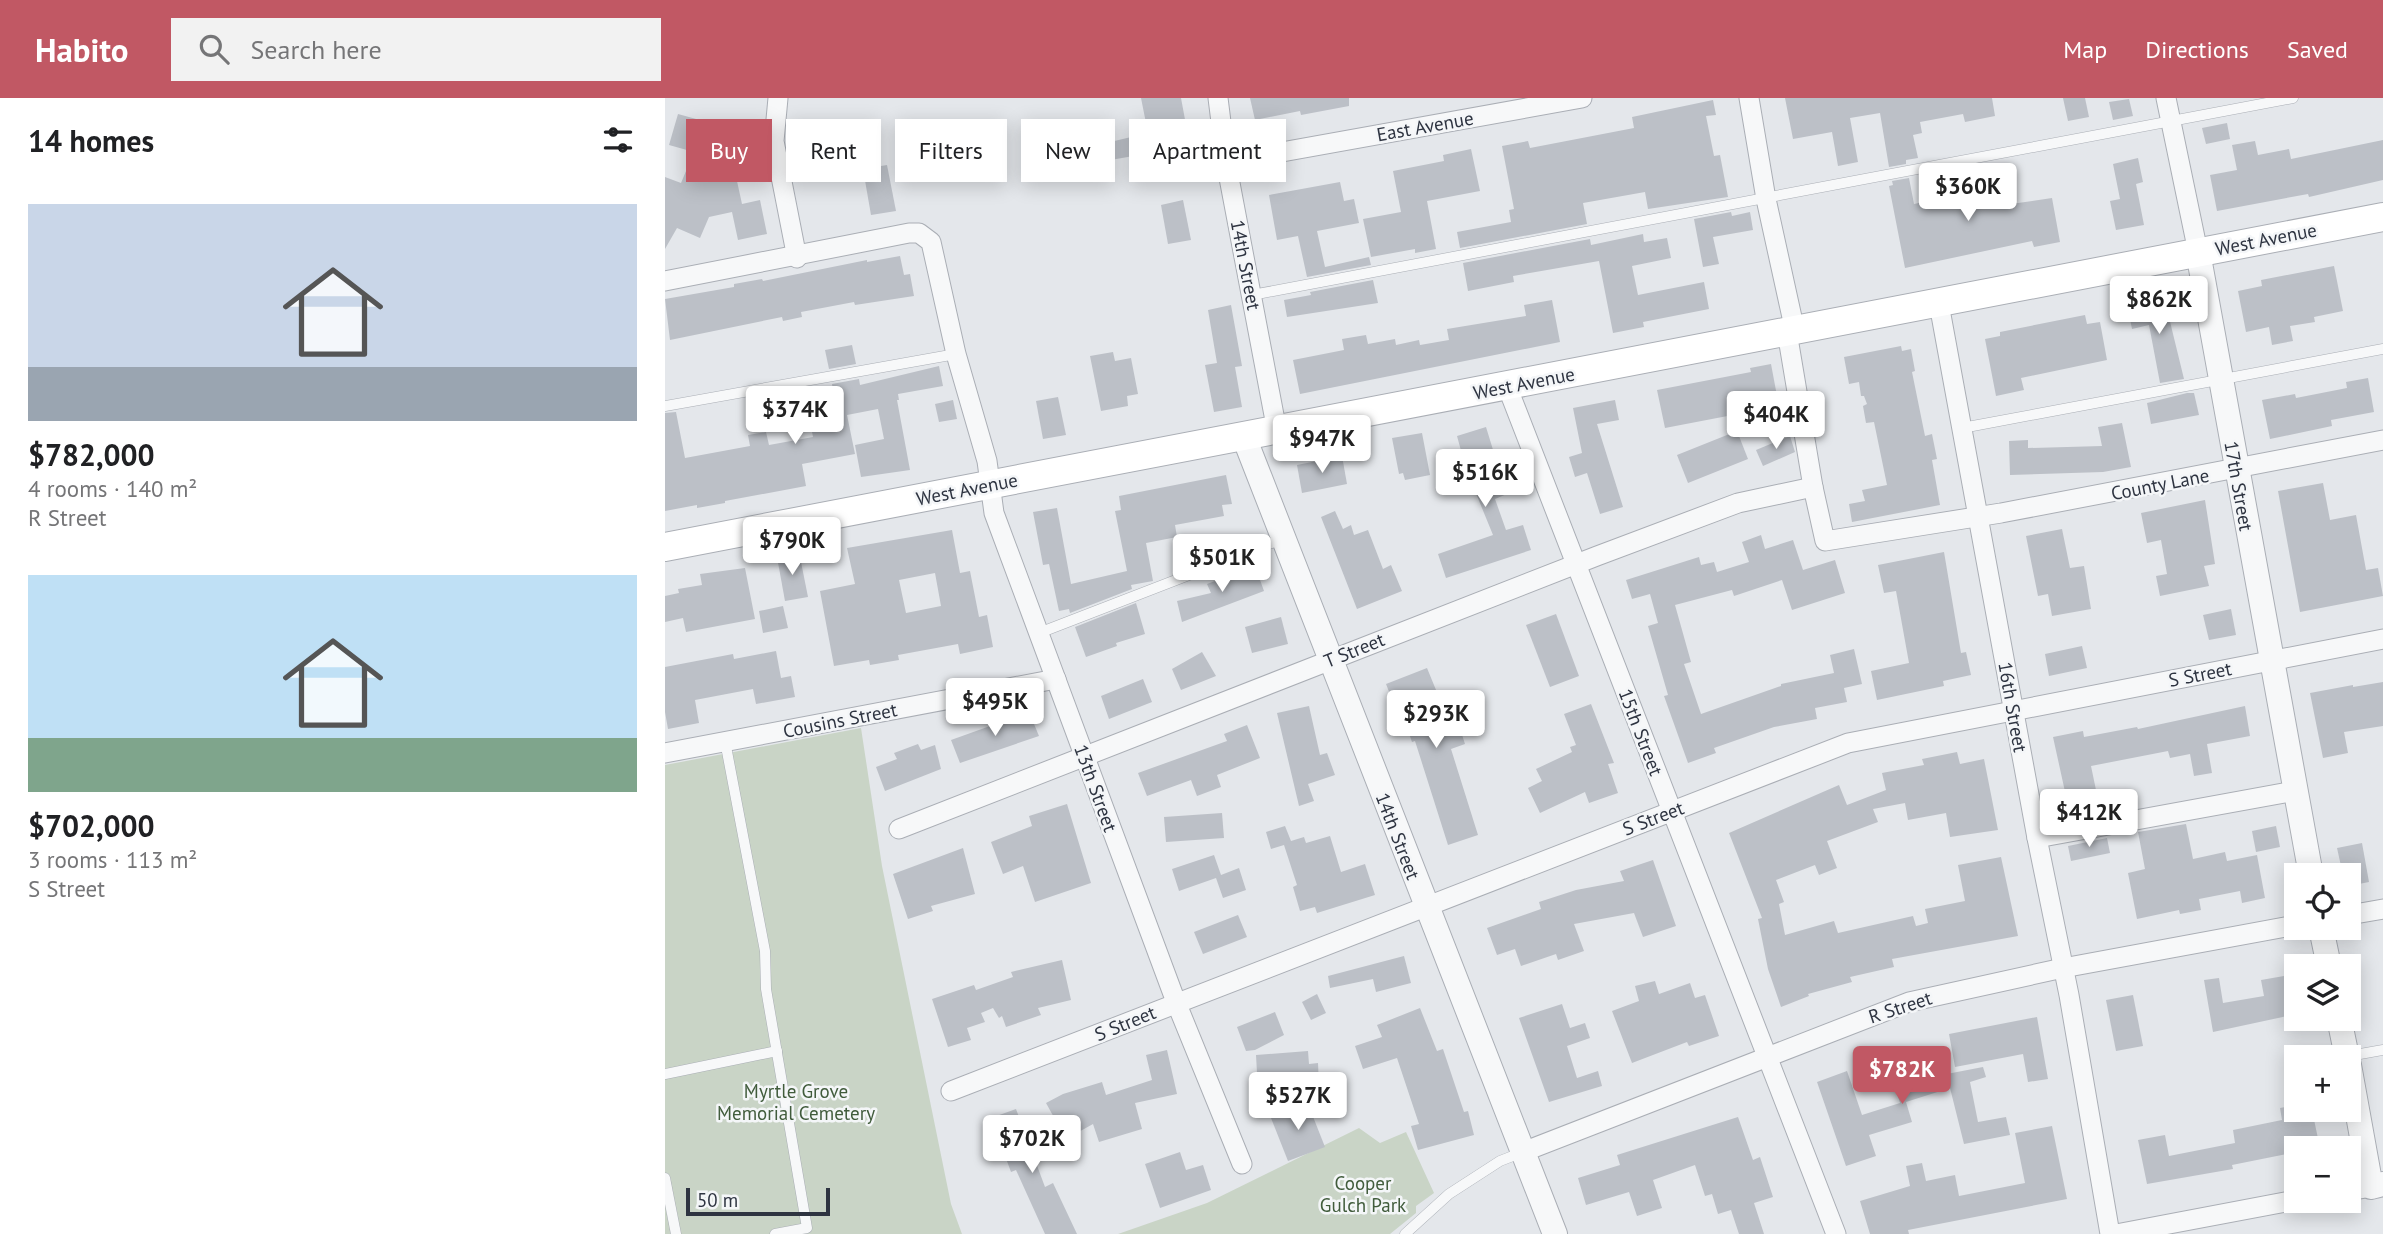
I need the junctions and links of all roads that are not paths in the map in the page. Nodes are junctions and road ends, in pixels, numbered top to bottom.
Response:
1 (778, 98) edge
2 (1218, 98) edge
3 (1582, 98) edge
4 (1749, 98) edge
5 (2167, 98) edge
6 (2293, 98) edge
7 (1221, 119) edge
8 (2171, 121) junction
9 (1286, 151) edge
10 (1230, 182) edge
11 (1766, 199) junction
12 (2383, 217) edge
13 (2199, 252) junction
14 (797, 258) junction
15 (665, 281) edge
16 (1252, 295) junction
17 (1939, 304) junction
18 (1791, 332) junction
19 (2383, 349) edge
20 (956, 354) junction
21 (2221, 379) junction
22 (1507, 386) junction
23 (665, 406) edge
24 (1962, 429) junction
25 (1277, 431) junction
26 (1244, 438) junction
27 (2383, 440) edge
28 (2236, 469) junction
29 (989, 485) junction
30 (1813, 487) junction
31 (1977, 517) junction
32 (1283, 539) junction
33 (665, 547) edge
34 (1576, 564) junction
35 (1039, 633) junction
36 (2383, 639) edge
37 (1329, 660) junction
38 (2271, 660) junction
39 (1056, 679) junction
40 (2014, 710) junction
41 (725, 741) junction
42 (665, 753) edge
43 (1084, 756) junction
44 (2295, 791) junction
45 (1672, 811) junction
46 (899, 829) dead end
47 (2037, 838) junction
48 (2309, 863) edge
49 (1425, 906) junction
50 (2383, 909) edge
51 (2361, 913) edge
52 (2284, 927) edge
53 (2063, 968) junction
54 (1176, 1002) junction
55 (2383, 1050) edge
56 (777, 1051) junction
57 (1768, 1054) junction
58 (2361, 1054) edge
59 (665, 1074) edge
60 (951, 1091) dead end
61 (2357, 1122) edge
62 (1523, 1152) junction
63 (1242, 1164) dead end
64 (665, 1178) edge
65 (2367, 1187) edge
66 (2284, 1202) edge
67 (676, 1234) edge
68 (775, 1234) edge
69 (1405, 1234) edge
70 (1555, 1234) edge
71 (1836, 1234) edge
72 (2111, 1234) edge
73 (2116, 1234) edge

1 - 14 street
2 - 7 street, 14th Street
3 - 9 street, East Avenue
4 - 11 street
5 - 8 street, 17th Street
6 - 8 lane
8 - 11 lane
8 - 13 street, 17th Street
10 - 16 street, 14th Street
11 - 16 lane
11 - 18 street
12 - 13 main road, West Avenue
13 - 17 main road, West Avenue
13 - 21 street, 17th Street
14 - 15 street
14 - 20 street, 13th Street
16 - 25 street, 14th Street
17 - 18 main road, West Avenue
17 - 24 street, 16th Street
18 - 22 main road, West Avenue
18 - 30 street
19 - 21 lane
20 - 23 lane
20 - 29 street, 13th Street
21 - 24 lane
21 - 28 street, 17th Street
22 - 25 main road, West Avenue
22 - 34 street, 15th Street
24 - 31 street, 16th Street
25 - 26 main road, West Avenue
26 - 29 main road, West Avenue
26 - 32 street, 14th Street
27 - 28 street, County Lane
28 - 31 street, County Lane
28 - 38 street, 17th Street
29 - 33 main road, West Avenue
29 - 35 street, 13th Street
30 - 31 street
30 - 34 street, T Street
31 - 40 street, 16th Street
32 - 35 lane
32 - 37 street, 14th Street
34 - 37 street, T Street
34 - 45 street, 15th Street
35 - 39 street, 13th Street
36 - 38 street, S Street
37 - 43 street, T Street
37 - 49 street, 14th Street
38 - 40 street, S Street
38 - 44 street, 17th Street
39 - 41 street, Cousins Street
39 - 43 street, 13th Street
40 - 45 street, S Street
40 - 47 street, 16th Street
41 - 42 street, Cousins Street
41 - 56 lane
43 - 46 street, T Street
43 - 54 street, 13th Street
44 - 47 street
44 - 48 street, 17th Street
45 - 49 street, S Street
45 - 57 street, 15th Street
47 - 53 street, 16th Street
49 - 54 street, S Street
49 - 62 street, 14th Street
50 - 51 street
52 - 53 street, R Street
53 - 57 street, R Street
53 - 72 street, 16th Street
54 - 60 street, S Street
54 - 63 street, 13th Street
55 - 58 lane
56 - 59 lane
56 - 68 lane
57 - 62 street, R Street
57 - 71 street, 15th Street
61 - 65 street
62 - 69 lane
62 - 70 street, 14th Street
64 - 67 lane
66 - 73 street

